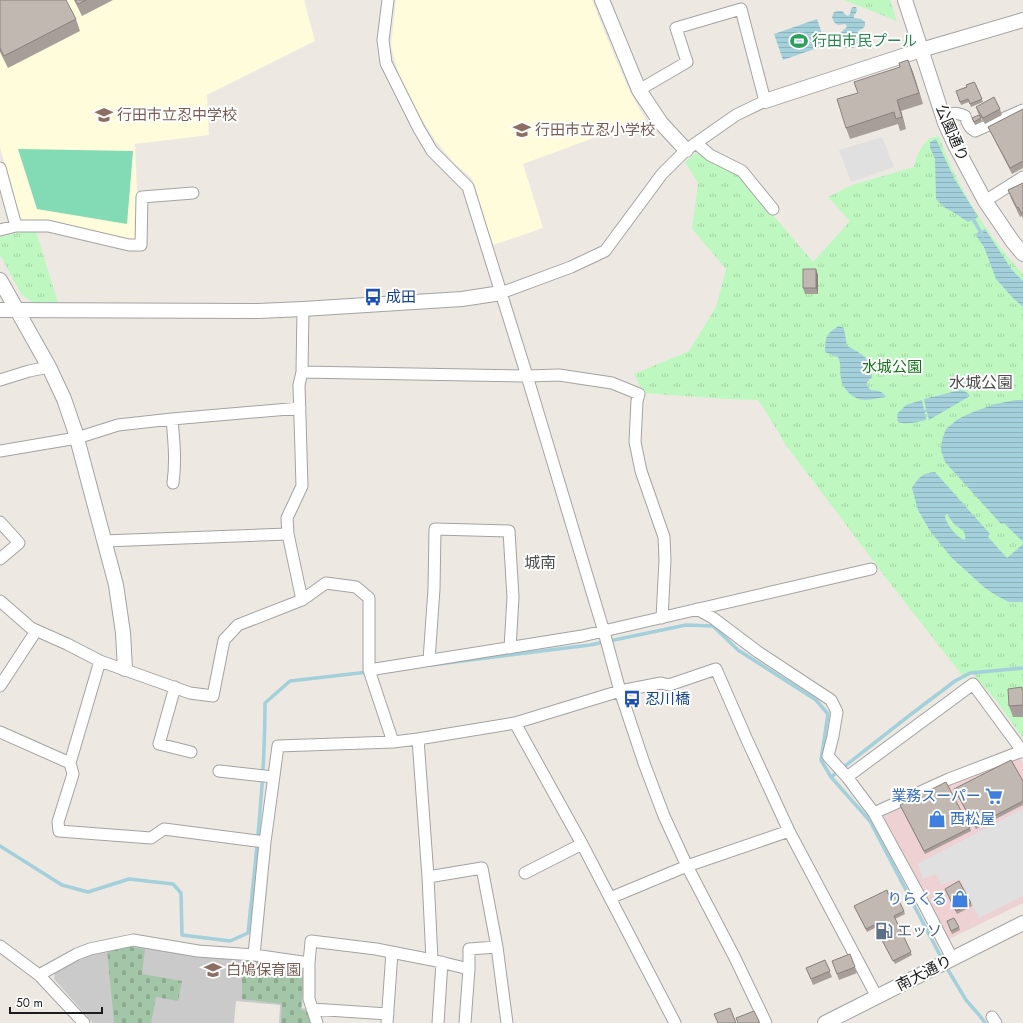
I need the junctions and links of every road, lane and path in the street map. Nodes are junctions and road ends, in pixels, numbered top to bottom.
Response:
1 (388, 0) edge
2 (602, 0) edge
3 (905, 0) edge
4 (1023, 20) edge
5 (921, 50) junction
6 (640, 90) junction
7 (765, 101) junction
8 (1023, 110) edge
9 (943, 116) junction
10 (691, 147) junction
11 (0, 168) edge
12 (1023, 177) edge
13 (193, 193) dead end
14 (984, 201) junction
15 (773, 209) dead end
16 (16, 226) junction
17 (0, 230) edge
18 (1023, 254) edge
19 (0, 280) edge
20 (501, 293) junction
21 (303, 309) junction
22 (0, 310) edge
23 (16, 311) junction
24 (49, 367) junction
25 (302, 372) junction
26 (527, 376) junction
27 (0, 380) edge
28 (300, 408) junction
29 (172, 419) junction
30 (77, 438) junction
31 (0, 451) edge
32 (173, 483) dead end
33 (0, 522) edge
34 (288, 534) junction
35 (104, 541) junction
36 (0, 559) edge
37 (871, 570) dead end
38 (302, 600) junction
39 (0, 601) edge
40 (697, 609) junction
41 (662, 618) junction
42 (36, 631) junction
43 (604, 632) junction
44 (510, 648) junction
45 (429, 660) junction
46 (100, 661) junction
47 (125, 669) junction
48 (368, 670) junction
49 (0, 686) edge
50 (175, 687) junction
51 (620, 691) junction
52 (515, 723) junction
53 (0, 732) edge
54 (418, 739) junction
55 (393, 742) junction
56 (191, 752) dead end
57 (1022, 752) edge
58 (70, 762) junction
59 (218, 772) dead end
60 (273, 777) junction
61 (847, 777) junction
62 (874, 813) junction
63 (789, 831) junction
64 (265, 842) junction
65 (582, 844) junction
66 (687, 866) junction
67 (525, 872) dead end
68 (428, 877) junction
69 (610, 898) junction
70 (1023, 923) edge
71 (0, 946) edge
72 (497, 947) junction
73 (392, 952) junction
74 (254, 955) junction
75 (952, 958) junction
76 (437, 961) junction
77 (309, 963) junction
78 (469, 969) junction
79 (39, 975) junction
80 (877, 997) junction
81 (312, 1009) junction
82 (388, 1018) edge
83 (84, 1023) edge
84 (317, 1023) edge
85 (438, 1023) edge
86 (465, 1023) edge
87 (507, 1023) edge
88 (675, 1023) edge
89 (766, 1023) edge
90 (825, 1023) edge

1 - 20 street
2 - 6 street
3 - 5 street, 公園通り
4 - 5 street
5 - 7 street
5 - 9 street, 公園通り
6 - 7 street
6 - 10 street
7 - 10 street
8 - 9 street
9 - 14 street, 公園通り
10 - 15 street
10 - 20 street
11 - 16 street
12 - 14 street
13 - 16 street
14 - 18 street, 公園通り
16 - 17 street
19 - 23 street
20 - 21 street
20 - 26 street
21 - 23 street
21 - 25 street
22 - 23 street
23 - 24 street
24 - 27 street
24 - 30 street
25 - 26 street
25 - 28 street
26 - 41 street
26 - 43 street
28 - 29 street
28 - 34 street
29 - 30 street
29 - 32 street
30 - 31 street
30 - 35 street
33 - 36 street
34 - 35 street
34 - 38 street
35 - 47 street
37 - 40 street
38 - 48 street
38 - 50 street
39 - 42 street
40 - 41 street
40 - 61 street
41 - 43 street
42 - 46 street
42 - 49 street
43 - 44 street
43 - 51 street
44 - 45 street
44 - 45 street
45 - 48 street
46 - 47 street
46 - 58 street
47 - 50 street
48 - 55 street
50 - 56 street
51 - 52 street
51 - 63 street
51 - 66 street
52 - 54 street
52 - 65 street
53 - 58 street
54 - 55 street
54 - 68 street
55 - 60 street
57 - 61 street
57 - 62 street
58 - 64 street
59 - 60 street
60 - 64 street
61 - 62 street
62 - 75 street
63 - 66 street
63 - 80 street
64 - 74 street
65 - 67 street
65 - 69 street
66 - 69 street
66 - 89 street
68 - 72 street
68 - 76 street
69 - 88 street
70 - 75 street, 南大通り
71 - 79 street
72 - 78 street
72 - 87 street
73 - 76 street
73 - 77 street
73 - 82 street
74 - 77 street
74 - 79 street
75 - 80 street, 南大通り
76 - 78 street
76 - 85 street
77 - 81 street
78 - 86 street
79 - 83 street
80 - 90 street, 南大通り
81 - 82 street
81 - 84 street

